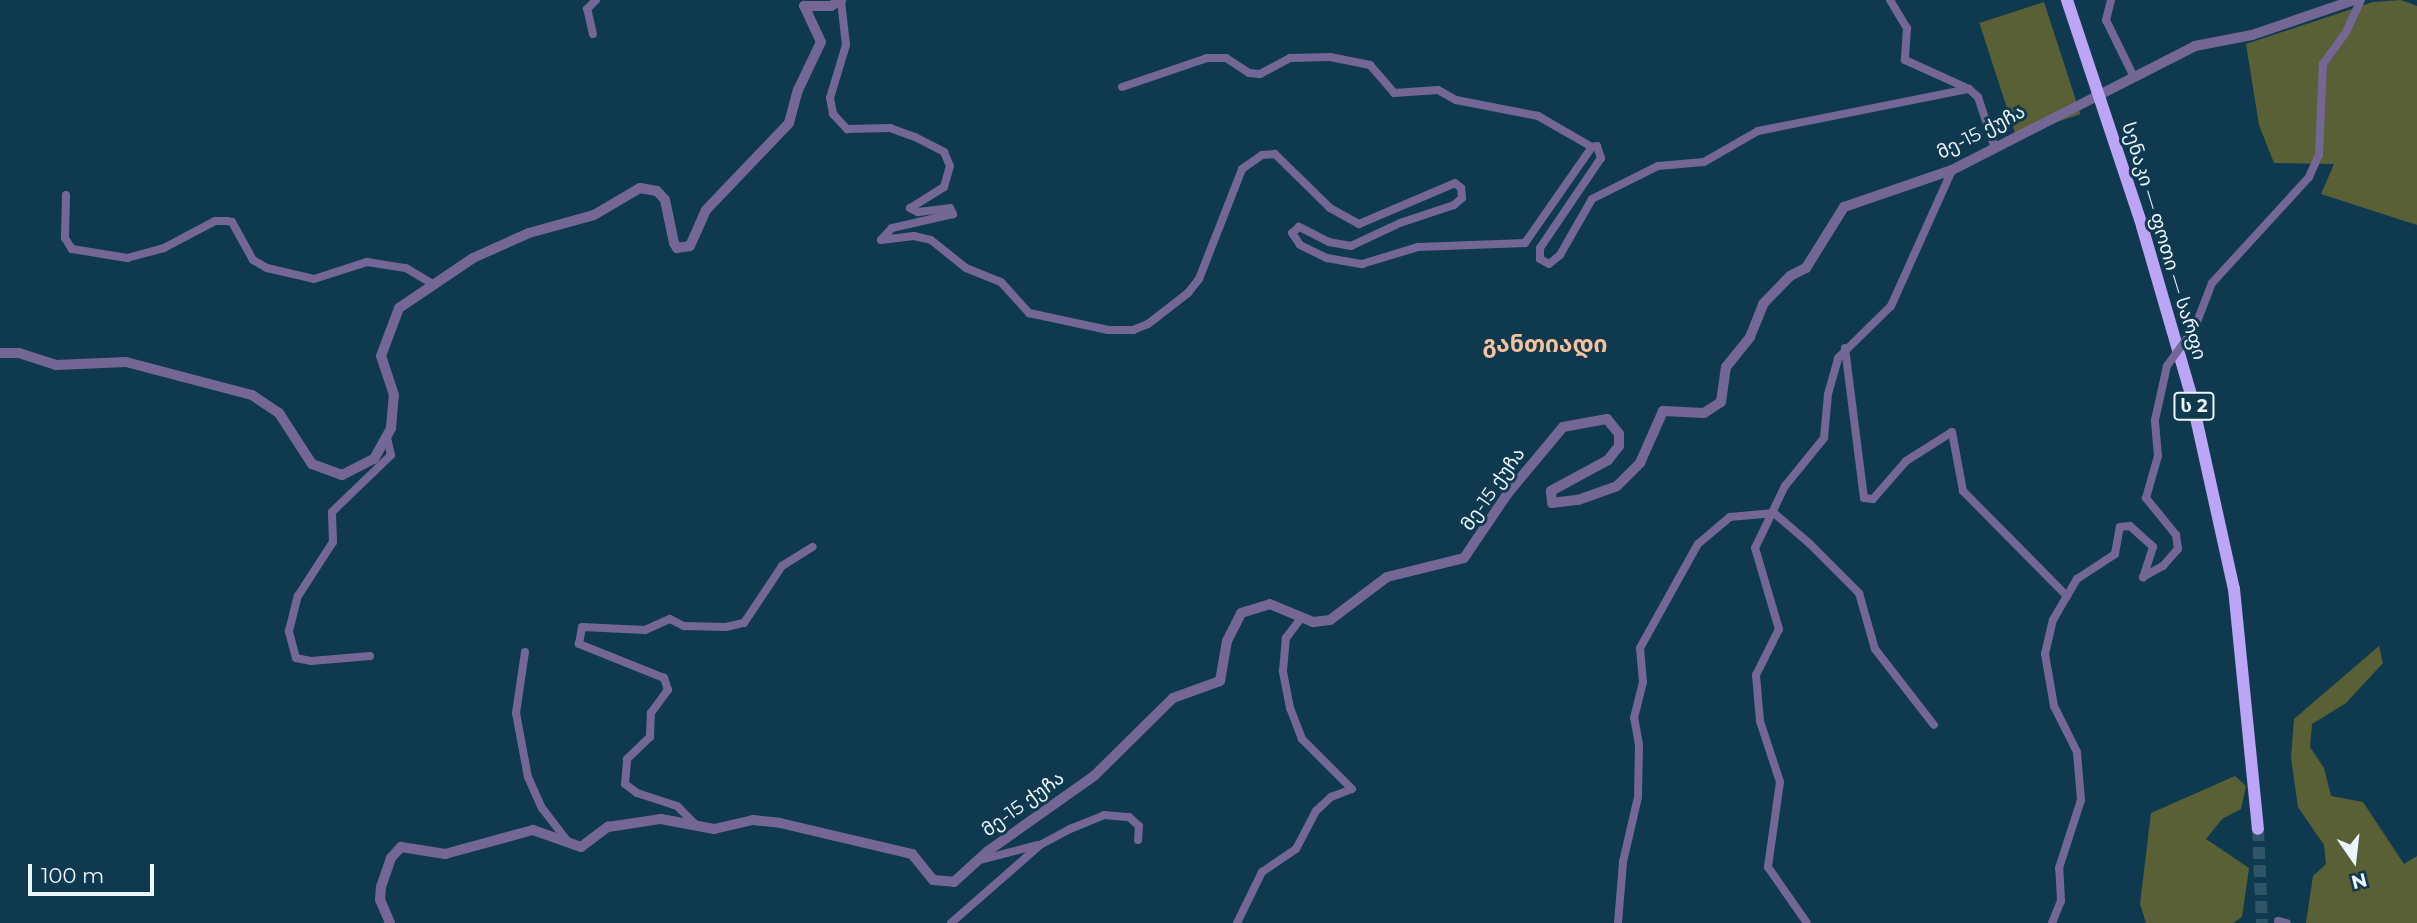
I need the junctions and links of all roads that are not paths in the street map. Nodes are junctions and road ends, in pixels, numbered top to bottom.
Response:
1 (596, 0) edge
2 (1890, 0) edge
3 (2067, 0) edge
4 (2111, 0) edge
5 (2354, 0) edge
6 (2361, 0) edge
7 (841, 1) edge
8 (593, 34) dead end
9 (2133, 75) junction
10 (1122, 86) dead end
11 (1969, 89) junction
12 (1994, 145) junction
13 (1592, 147) junction
14 (1952, 170) junction
15 (66, 195) dead end
16 (431, 283) junction
17 (1845, 348) junction
18 (0, 353) edge
19 (387, 438) junction
20 (1774, 513) junction
21 (812, 547) dead end
22 (2067, 596) junction
23 (1301, 618) junction
24 (525, 652) dead end
25 (370, 656) dead end
26 (1934, 725) dead end
27 (697, 826) junction
28 (2258, 829) tunnel mouth
29 (1138, 840) dead end
30 (571, 845) junction
31 (1040, 845) junction
32 (977, 861) junction
33 (390, 923) edge
34 (951, 923) edge
35 (1237, 923) edge
36 (1618, 923) edge
37 (1807, 923) edge
38 (2052, 923) edge

1 - 8 street
2 - 11 street
3 - 28 highway, სენაკი — ფოთი — სარფი / ს 2, bridge
4 - 9 street
5 - 9 street, მე-15 ქუჩა
6 - 22 street, bridge
7 - 13 street
7 - 16 street
9 - 12 street, მე-15 ქუჩა
10 - 13 street
11 - 12 street
11 - 13 street
12 - 14 street, მე-15 ქუჩა
14 - 17 street
14 - 23 street, მე-15 ქუჩა
15 - 16 street
16 - 19 street
17 - 20 street
17 - 22 street
18 - 19 street
19 - 25 street
20 - 26 street
20 - 36 street
20 - 37 street
21 - 27 street
22 - 38 street
23 - 32 street, მე-15 ქუჩა
23 - 35 street
24 - 30 street
27 - 30 street, მე-15 ქუჩა
27 - 32 street, მე-15 ქუჩა
29 - 31 street
30 - 33 street
31 - 32 street
31 - 34 street

